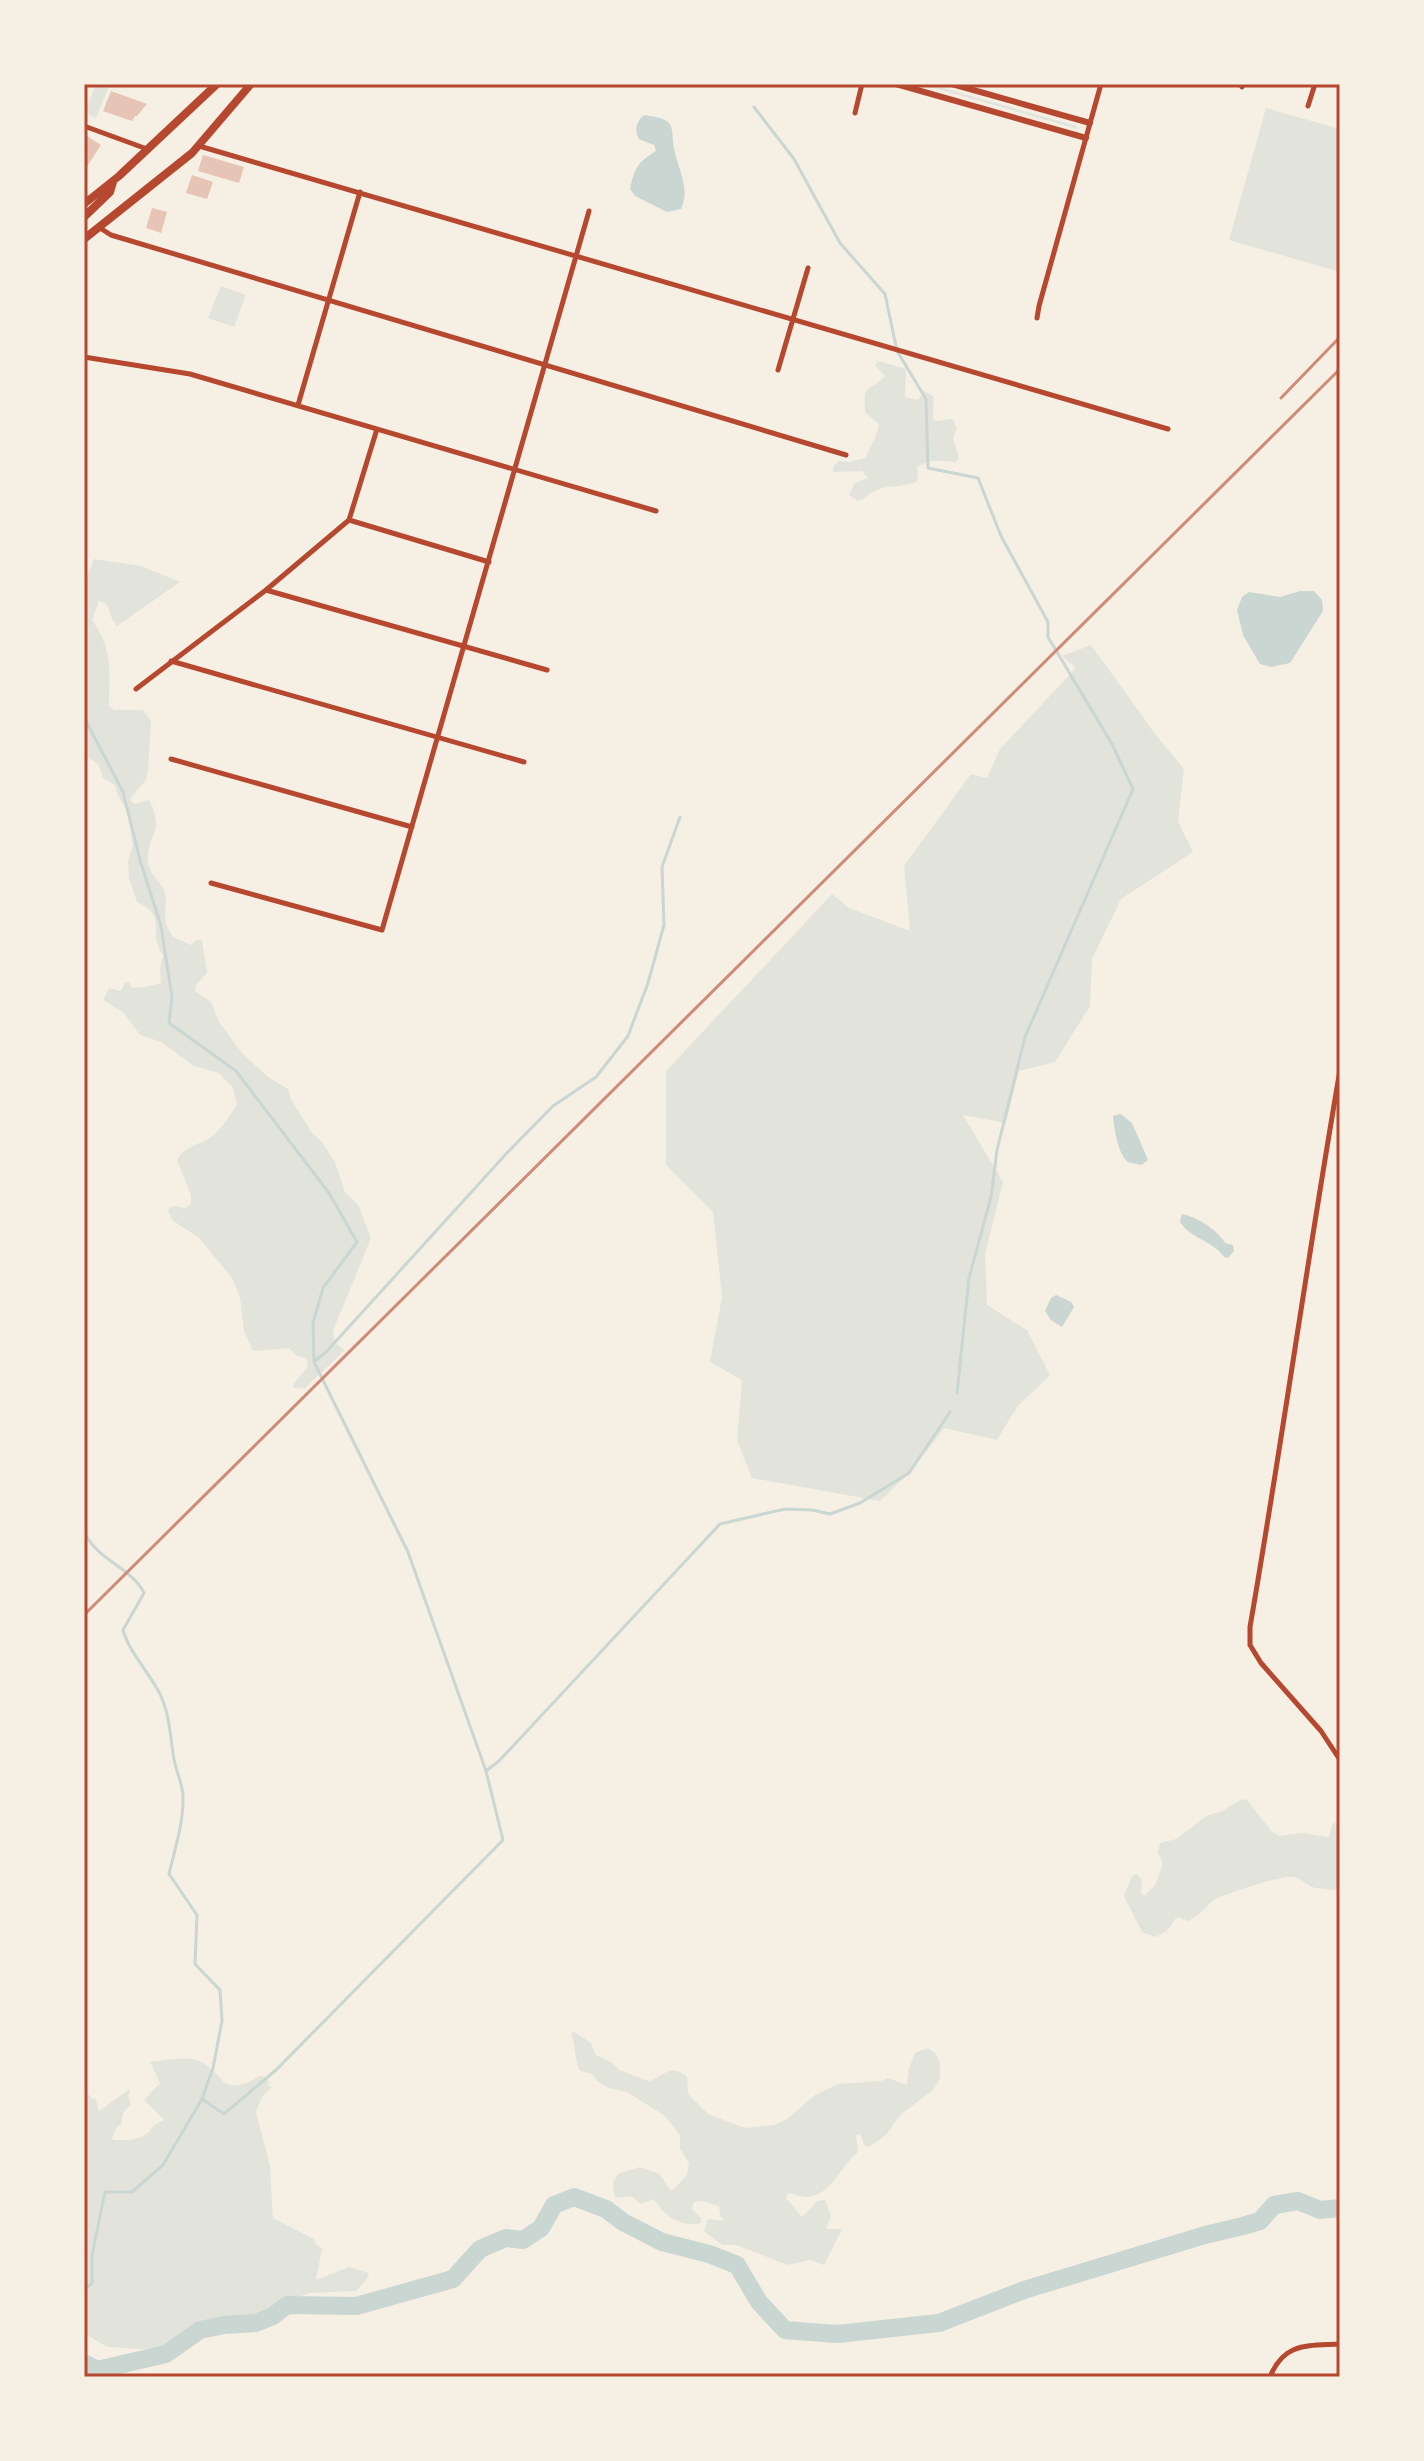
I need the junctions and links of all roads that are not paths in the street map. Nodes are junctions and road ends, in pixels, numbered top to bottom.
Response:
1 (217, 84) edge
2 (251, 84) edge
3 (862, 84) edge
4 (896, 84) edge
5 (952, 84) edge
6 (1101, 84) edge
7 (1315, 84) edge
8 (1308, 106) dead end
9 (855, 113) dead end
10 (1090, 123) junction
11 (84, 126) edge
12 (1086, 138) junction
13 (198, 146) junction
14 (149, 149) junction
15 (114, 181) junction
16 (360, 192) junction
17 (84, 204) edge
18 (589, 211) dead end
19 (84, 217) edge
20 (99, 227) junction
21 (84, 239) edge
22 (577, 256) junction
23 (808, 268) dead end
24 (329, 300) junction
25 (1037, 318) dead end
26 (792, 319) junction
27 (84, 357) edge
28 (545, 364) junction
29 (778, 370) dead end
30 (298, 405) junction
31 (377, 429) junction
32 (1168, 429) dead end
33 (846, 455) dead end
34 (515, 469) junction
35 (656, 511) dead end
36 (349, 520) junction
37 (489, 562) junction
38 (266, 590) junction
39 (464, 645) junction
40 (171, 661) junction
41 (547, 670) dead end
42 (136, 689) dead end
43 (438, 738) junction
44 (171, 759) dead end
45 (524, 762) dead end
46 (412, 827) junction
47 (211, 883) dead end
48 (1340, 1070) edge
49 (1340, 1760) edge
50 (1340, 2344) edge
51 (1270, 2377) edge

1 - 14 highway
2 - 13 highway
3 - 9 street
4 - 12 street
5 - 10 street
6 - 10 street
7 - 8 street
10 - 12 street
11 - 14 street
12 - 25 street
13 - 16 street
13 - 20 highway
14 - 15 highway
15 - 17 highway
15 - 19 highway
16 - 22 street
16 - 24 street
18 - 22 street
20 - 21 highway
20 - 24 street
22 - 26 street
22 - 28 street
23 - 26 street
24 - 28 street
24 - 30 street
26 - 29 street
26 - 32 street
27 - 30 street
28 - 33 street
28 - 34 street
30 - 31 street
31 - 34 street
31 - 36 street
34 - 35 street
34 - 37 street
36 - 37 street
36 - 38 street
37 - 39 street
38 - 39 street
38 - 40 street
39 - 41 street
39 - 43 street
40 - 42 street
40 - 43 street
43 - 45 street
43 - 46 street
44 - 46 street
46 - 47 street
48 - 49 street
50 - 51 street

